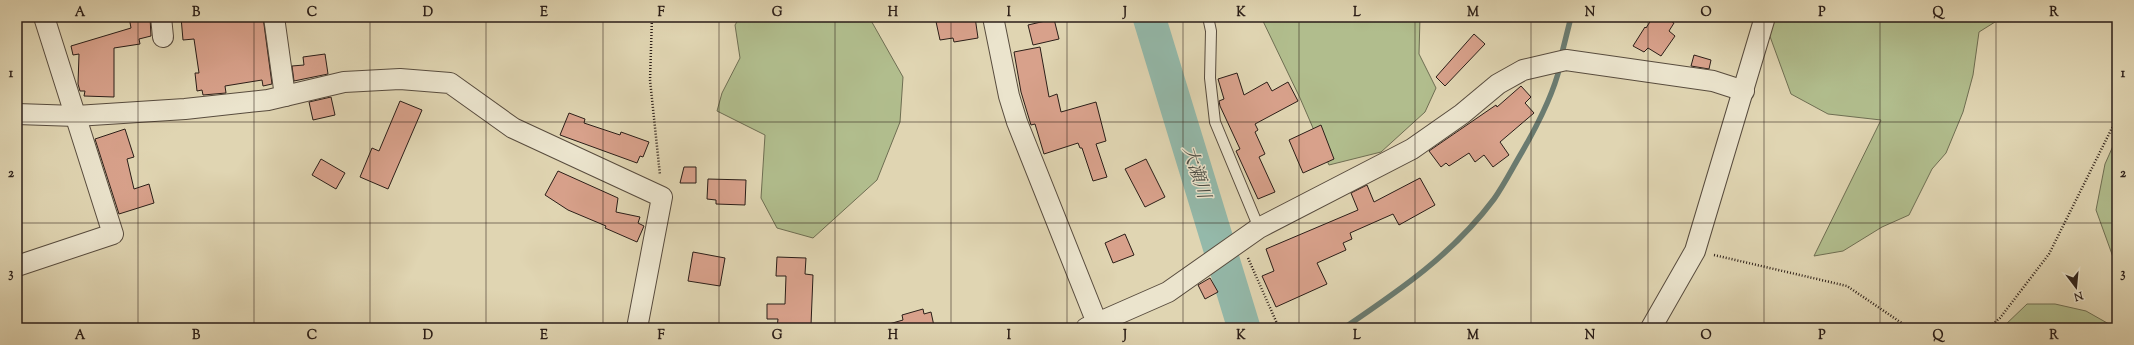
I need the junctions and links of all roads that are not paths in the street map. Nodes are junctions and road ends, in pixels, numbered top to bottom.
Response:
1 (44, 17) edge
2 (161, 17) edge
3 (274, 17) edge
4 (993, 17) edge
5 (1208, 17) edge
6 (1765, 17) edge
7 (163, 37) dead end
8 (1744, 91) junction
9 (285, 96) junction
10 (17, 114) edge
11 (76, 116) junction
12 (1259, 228) junction
13 (17, 266) edge
14 (1094, 326) edge
15 (637, 328) edge
16 (1651, 328) edge

1 - 11 street
2 - 7 street
3 - 9 street
4 - 14 street
5 - 12 lane
6 - 8 street
8 - 12 street
8 - 16 street
9 - 11 street
9 - 15 street
10 - 11 street
11 - 13 street
12 - 14 street

